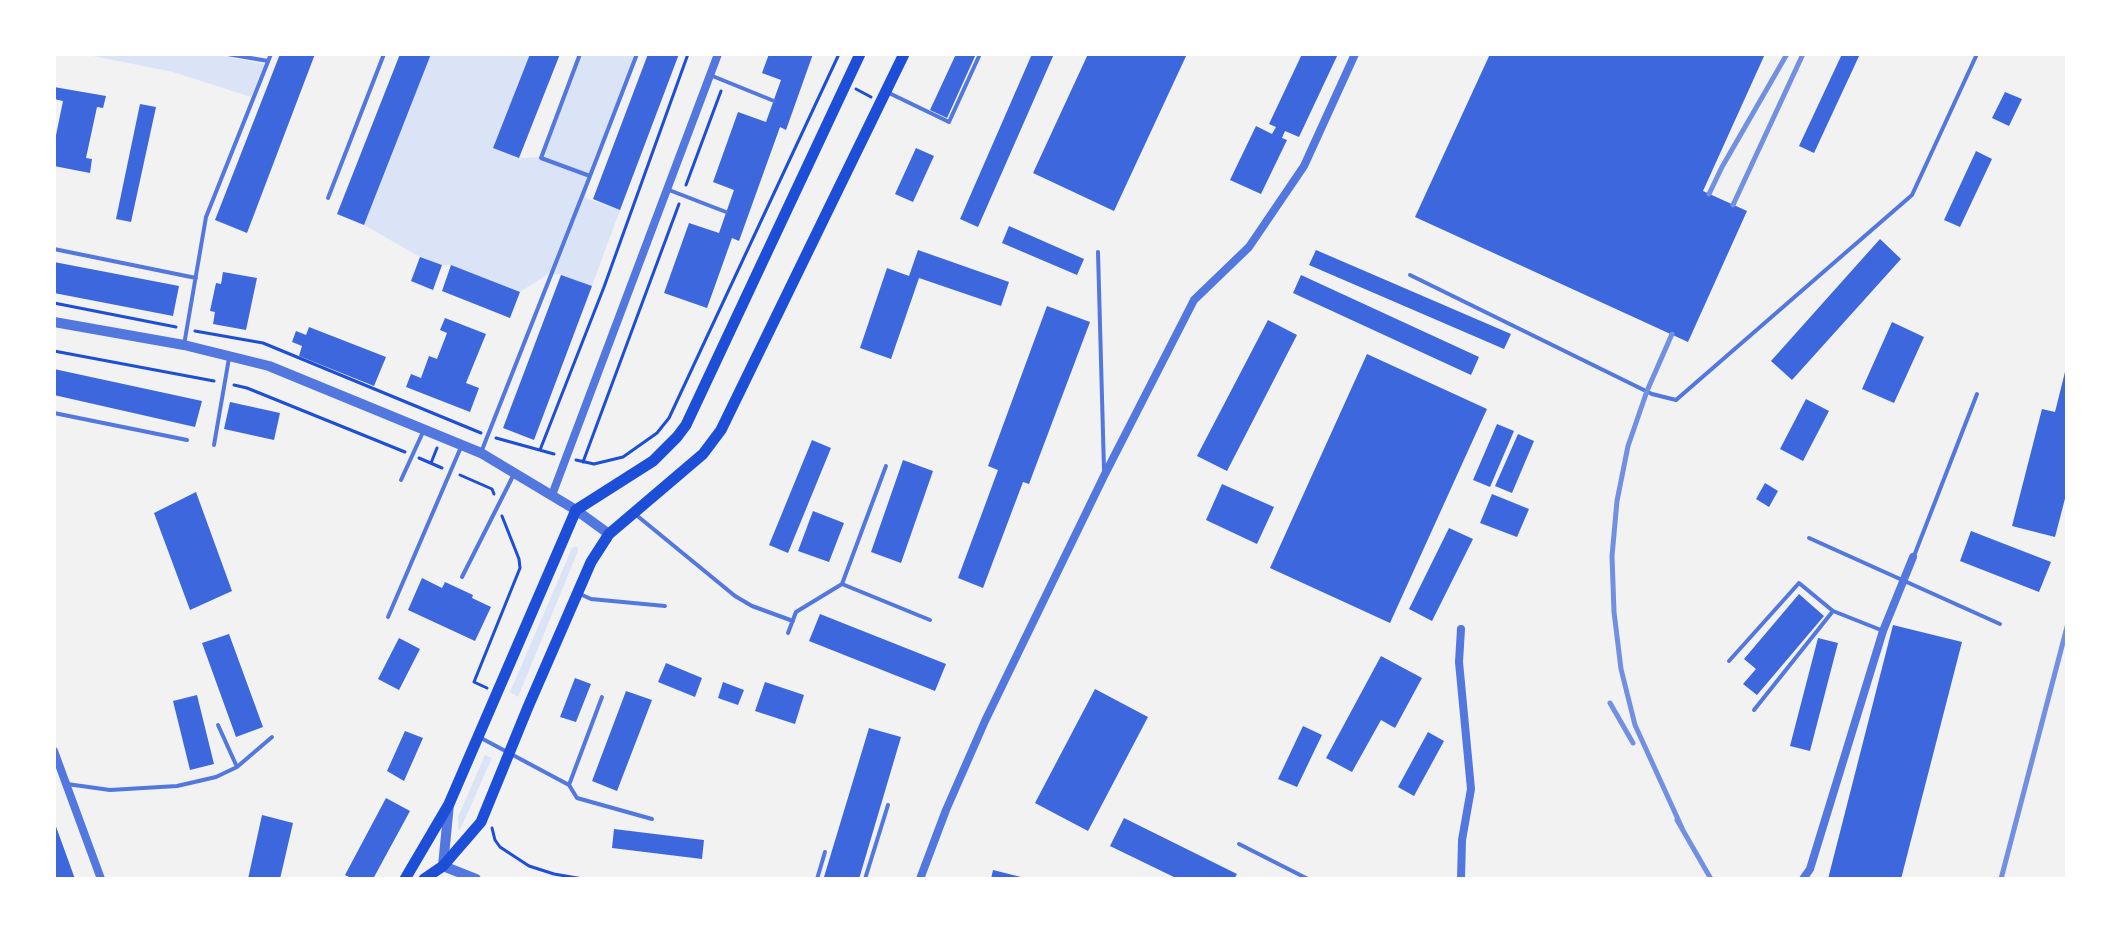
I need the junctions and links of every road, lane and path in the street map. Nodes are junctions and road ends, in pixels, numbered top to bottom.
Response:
1 (227, 54) edge
2 (271, 54) edge
3 (384, 54) edge
4 (580, 54) edge
5 (637, 54) edge
6 (688, 54) edge
7 (718, 54) edge
8 (839, 54) edge
9 (860, 54) edge
10 (904, 54) edge
11 (980, 54) edge
12 (1355, 54) edge
13 (1977, 54) edge
14 (268, 61) junction
15 (710, 75) junction
16 (829, 76) junction
17 (725, 81) junction
18 (846, 84) junction
19 (884, 97) junction
20 (774, 101) dead end
21 (590, 176) junction
22 (668, 189) junction
23 (683, 195) junction
24 (328, 198) dead end
25 (726, 212) dead end
26 (54, 249) edge
27 (1098, 252) dead end
28 (1410, 275) dead end
29 (196, 278) junction
30 (54, 303) edge
31 (54, 322) edge
32 (187, 329) junction
33 (184, 345) junction
34 (54, 351) edge
35 (230, 356) junction
36 (225, 383) junction
37 (1977, 394) dead end
38 (54, 413) edge
39 (424, 429) junction
40 (488, 435) junction
41 (187, 440) dead end
42 (214, 445) dead end
43 (462, 445) junction
44 (540, 450) junction
45 (481, 453) junction
46 (412, 455) junction
47 (566, 457) junction
48 (583, 462) junction
49 (886, 466) dead end
50 (450, 471) junction
51 (515, 473) junction
52 (1104, 476) junction
53 (401, 480) dead end
54 (552, 495) junction
55 (498, 506) junction
56 (576, 510) junction
57 (633, 512) junction
58 (609, 534) junction
59 (1809, 538) dead end
60 (1913, 557) joint
61 (462, 577) dead end
62 (1904, 581) junction
63 (842, 584) junction
64 (578, 593) junction
65 (665, 606) dead end
66 (1833, 611) junction
67 (388, 617) dead end
68 (930, 620) dead end
69 (793, 621) junction
70 (2000, 624) dead end
71 (1461, 629) dead end
72 (1883, 631) junction
73 (788, 633) dead end
74 (1729, 661) dead end
75 (474, 682) dead end
76 (602, 697) dead end
77 (1754, 710) dead end
78 (218, 725) dead end
79 (272, 737) dead end
80 (478, 737) junction
81 (54, 751) edge
82 (509, 752) junction
83 (237, 767) junction
84 (65, 784) junction
85 (569, 785) junction
86 (449, 804) junction
87 (888, 805) dead end
88 (652, 819) dead end
89 (1239, 844) dead end
90 (825, 852) dead end
91 (443, 866) junction
92 (101, 879) edge
93 (405, 879) edge
94 (424, 879) edge
95 (476, 879) edge
96 (817, 879) edge
97 (865, 879) edge
98 (920, 879) edge
99 (1308, 879) edge
100 (1461, 879) edge
101 (1803, 879) edge

1 - 14 lane
2 - 14 lane
3 - 24 lane
4 - 21 lane
5 - 21 lane
6 - 44 path
7 - 15 street
8 - 16 path
9 - 18 main road
10 - 19 main road
11 - 19 lane
12 - 52 street
13 - 28 lane
14 - 29 lane
15 - 17 lane
15 - 22 street
16 - 18 path
16 - 48 path
17 - 20 lane
17 - 23 path
18 - 19 path
18 - 56 main road
19 - 57 main road
21 - 40 lane
22 - 23 lane
22 - 47 street
23 - 25 lane
23 - 48 path
26 - 29 lane
27 - 52 lane
29 - 32 lane
30 - 32 path
31 - 33 street
32 - 33 lane
32 - 40 path
33 - 35 street
34 - 36 path
35 - 36 lane
35 - 39 street
36 - 42 lane
36 - 46 path
37 - 60 lane
38 - 41 lane
39 - 43 street
39 - 46 lane
40 - 44 path
40 - 45 lane
43 - 45 street
43 - 50 lane
44 - 47 path
45 - 51 street
46 - 50 path
46 - 53 lane
47 - 48 path
47 - 54 street
49 - 63 lane
50 - 55 path
50 - 67 lane
51 - 54 street
51 - 55 lane
52 - 98 street
54 - 56 street
55 - 61 lane
55 - 75 path
56 - 58 street
56 - 80 main road
57 - 58 main road
57 - 69 lane
58 - 64 main road
59 - 62 lane
60 - 62 street
62 - 70 lane
62 - 72 street
63 - 68 lane
63 - 69 lane
64 - 65 lane
64 - 82 main road
66 - 72 lane
66 - 74 lane
66 - 77 lane
69 - 73 lane
71 - 100 street
72 - 101 street
76 - 85 lane
78 - 83 lane
79 - 83 lane
80 - 82 lane
80 - 86 main road
81 - 84 street
82 - 85 lane
82 - 91 main road
83 - 84 lane
84 - 92 street
85 - 88 lane
86 - 91 street
86 - 93 main road
87 - 97 lane
89 - 99 lane
90 - 96 lane
91 - 94 main road
91 - 95 street

